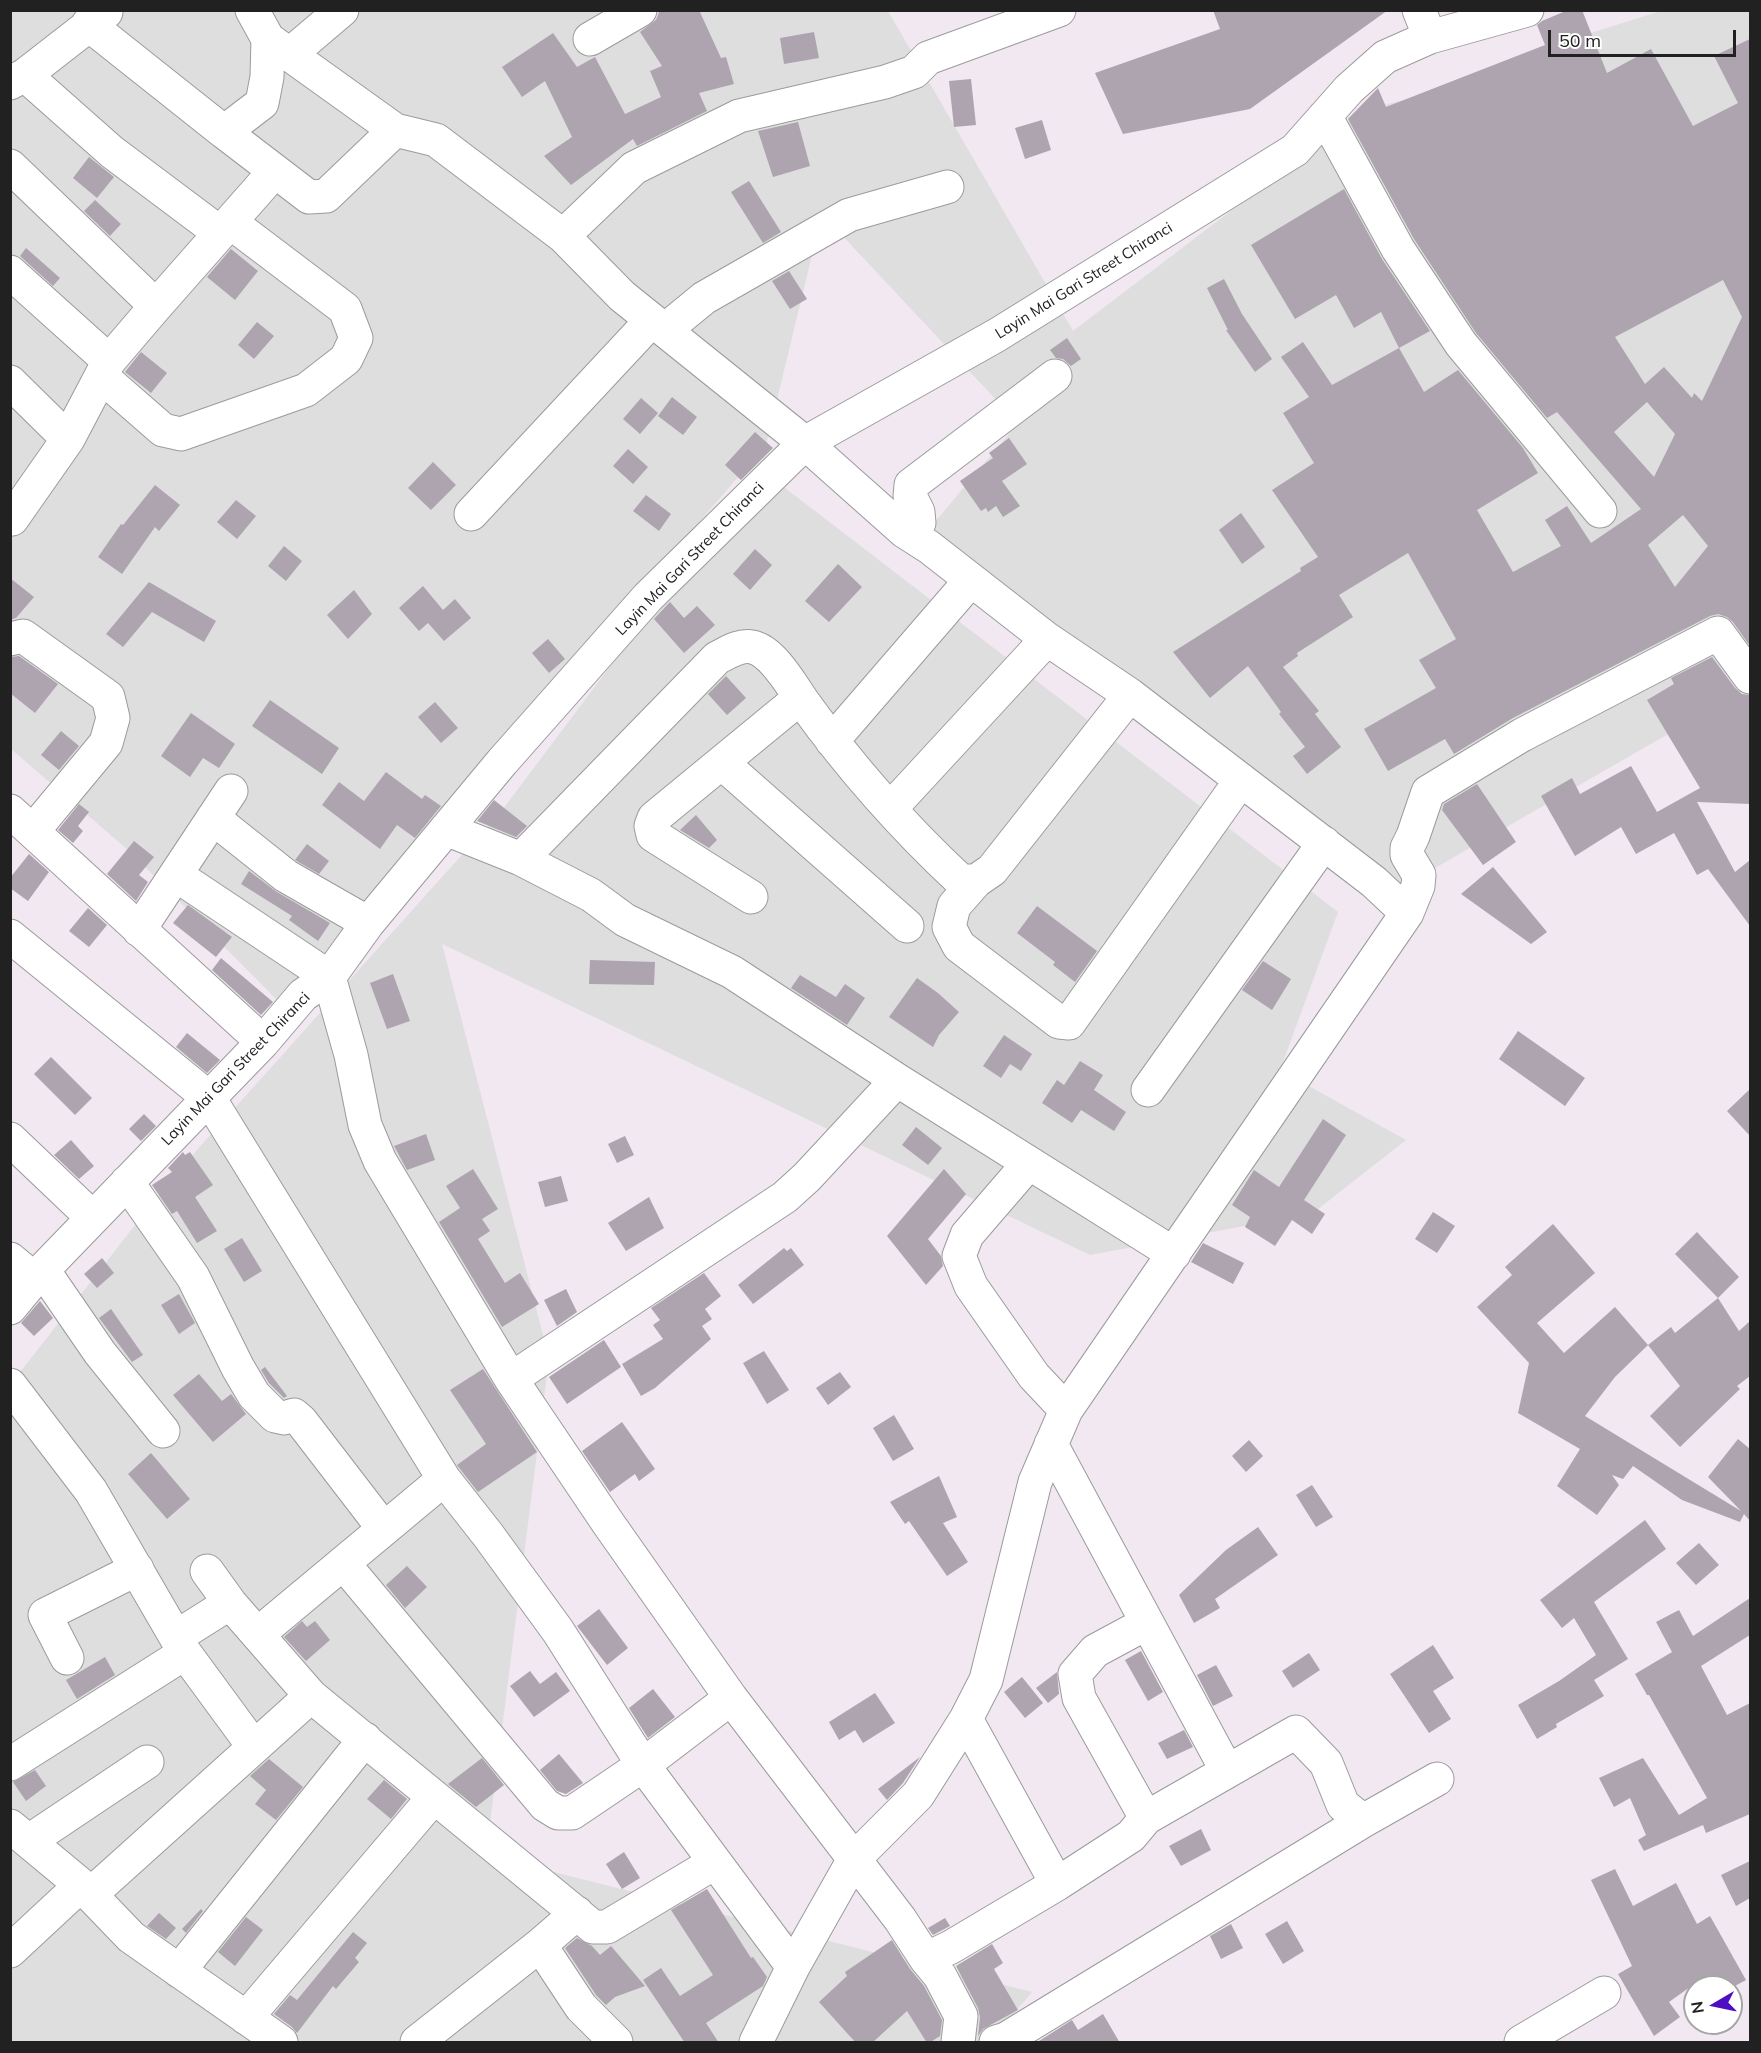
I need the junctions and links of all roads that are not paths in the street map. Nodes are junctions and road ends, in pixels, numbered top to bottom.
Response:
1 (252, 10) edge
2 (342, 10) edge
3 (640, 10) edge
4 (1059, 10) edge
5 (1527, 10) edge
6 (98, 17) edge
7 (1425, 24) edge
8 (590, 39) dead end
9 (278, 47) junction
10 (18, 79) edge
11 (1325, 116) junction
12 (395, 130) junction
13 (225, 132) junction
14 (10, 166) edge
15 (273, 172) junction
16 (947, 187) dead end
17 (225, 227) junction
18 (563, 236) junction
19 (10, 273) edge
20 (156, 306) junction
21 (658, 325) junction
22 (105, 369) junction
23 (1055, 376) dead end
24 (10, 382) edge
25 (68, 439) junction
26 (805, 442) junction
27 (1600, 511) dead end
28 (471, 514) dead end
29 (12, 519) dead end
30 (904, 531) junction
31 (971, 580) junction
32 (10, 639) edge
33 (1047, 639) junction
34 (1750, 677) edge
35 (1130, 695) junction
36 (800, 698) junction
37 (832, 741) junction
38 (722, 763) junction
39 (1241, 780) junction
40 (231, 791) dead end
41 (890, 809) junction
42 (213, 818) junction
43 (22, 821) edge
44 (446, 829) junction
45 (1323, 843) junction
46 (521, 859) junction
47 (176, 875) junction
48 (976, 881) junction
49 (751, 897) dead end
50 (1407, 913) junction
51 (368, 922) junction
52 (907, 926) dead end
53 (139, 930) junction
54 (14, 947) edge
55 (329, 977) junction
56 (263, 1042) junction
57 (897, 1080) junction
58 (1148, 1090) dead end
59 (209, 1098) junction
60 (10, 1139) edge
61 (1029, 1163) junction
62 (128, 1182) junction
63 (93, 1218) junction
64 (1174, 1254) junction
65 (29, 1269) edge
66 (10, 1308) edge
67 (511, 1379) junction
68 (10, 1384) edge
69 (1066, 1410) junction
70 (163, 1431) dead end
71 (1051, 1444) junction
72 (444, 1479) junction
73 (384, 1529) junction
74 (343, 1563) junction
75 (137, 1569) junction
76 (207, 1571) dead end
77 (230, 1603) junction
78 (1147, 1623) junction
79 (258, 1634) junction
80 (181, 1645) junction
81 (67, 1658) dead end
82 (311, 1696) junction
83 (731, 1698) junction
84 (966, 1719) junction
85 (365, 1739) junction
86 (254, 1747) junction
87 (147, 1762) dead end
88 (10, 1764) edge
89 (643, 1765) junction
90 (1227, 1771) junction
91 (1437, 1779) dead end
92 (434, 1797) junction
93 (1146, 1818) junction
94 (1363, 1821) junction
95 (20, 1833) edge
96 (854, 1859) junction
97 (714, 1863) junction
98 (1057, 1884) junction
99 (86, 1890) junction
100 (577, 1913) junction
101 (540, 1945) junction
102 (10, 1951) edge
103 (926, 1959) junction
104 (793, 1967) junction
105 (179, 1971) junction
106 (1604, 1993) dead end
107 (246, 2018) junction
108 (281, 2043) edge
109 (417, 2043) edge
110 (616, 2043) edge
111 (756, 2043) edge
112 (958, 2043) edge
113 (996, 2043) edge
114 (1521, 2043) edge

1 - 9 street
2 - 9 street
3 - 8 street
4 - 18 street
5 - 7 street, Layin Mai Gari Street Chiranci
6 - 10 street
6 - 13 street
7 - 11 street, Layin Mai Gari Street Chiranci
9 - 12 street
9 - 13 street
10 - 17 street
11 - 26 street, Layin Mai Gari Street Chiranci
11 - 27 street
12 - 15 street
12 - 18 street
13 - 15 street
14 - 20 street
15 - 17 street
16 - 21 street
17 - 20 street
17 - 22 street
18 - 21 street
19 - 22 street
20 - 22 street
21 - 26 street
21 - 28 street
22 - 25 street
23 - 30 street
24 - 25 street
25 - 29 street
26 - 30 street
26 - 44 street, Layin Mai Gari Street Chiranci
30 - 31 street
31 - 33 street
31 - 37 street
32 - 43 street
33 - 35 street
33 - 41 street
34 - 50 street
35 - 39 street
35 - 48 street
36 - 37 street
36 - 38 street
36 - 46 street
37 - 41 street
38 - 49 street
38 - 52 street
39 - 45 street
39 - 48 street
40 - 42 street
41 - 48 street
42 - 47 street
42 - 51 street
43 - 53 street
44 - 46 street
44 - 51 street, Layin Mai Gari Street Chiranci
45 - 50 street
45 - 58 street
46 - 57 street
47 - 53 street
47 - 55 street
50 - 64 street
51 - 55 street, Layin Mai Gari Street Chiranci
53 - 56 street
54 - 59 street
55 - 56 street, Layin Mai Gari Street Chiranci
55 - 67 street
56 - 59 street, Layin Mai Gari Street Chiranci
57 - 61 street
57 - 67 street
59 - 62 street, Layin Mai Gari Street Chiranci
59 - 72 street
60 - 63 street
61 - 64 street
61 - 69 street
62 - 63 street, Layin Mai Gari Street Chiranci
62 - 73 street
63 - 65 street, Layin Mai Gari Street Chiranci
64 - 69 street
65 - 66 street, Layin Mai Gari Street Chiranci
65 - 70 street
67 - 83 street
68 - 75 street
69 - 71 street
71 - 78 street
71 - 84 street
72 - 73 street
72 - 89 street
73 - 74 street
74 - 79 street
74 - 89 street
75 - 80 street
75 - 81 street
76 - 77 street
77 - 79 street
77 - 80 street
78 - 90 street
78 - 93 street
79 - 82 street
80 - 86 street
80 - 88 street
82 - 85 street
82 - 86 street
83 - 89 street
83 - 96 street
84 - 96 street
84 - 98 street
85 - 92 street
85 - 105 street
86 - 99 street
87 - 95 street
89 - 97 street
90 - 93 street
90 - 94 street
91 - 94 street
92 - 100 street
92 - 107 street
93 - 98 street
94 - 113 street
95 - 99 street
96 - 103 street
96 - 104 street
97 - 100 street
97 - 104 street
98 - 103 street
99 - 102 street
99 - 105 street
100 - 101 street
101 - 109 street
101 - 110 street
103 - 112 street
104 - 111 street
105 - 107 street
106 - 114 street
107 - 108 street

